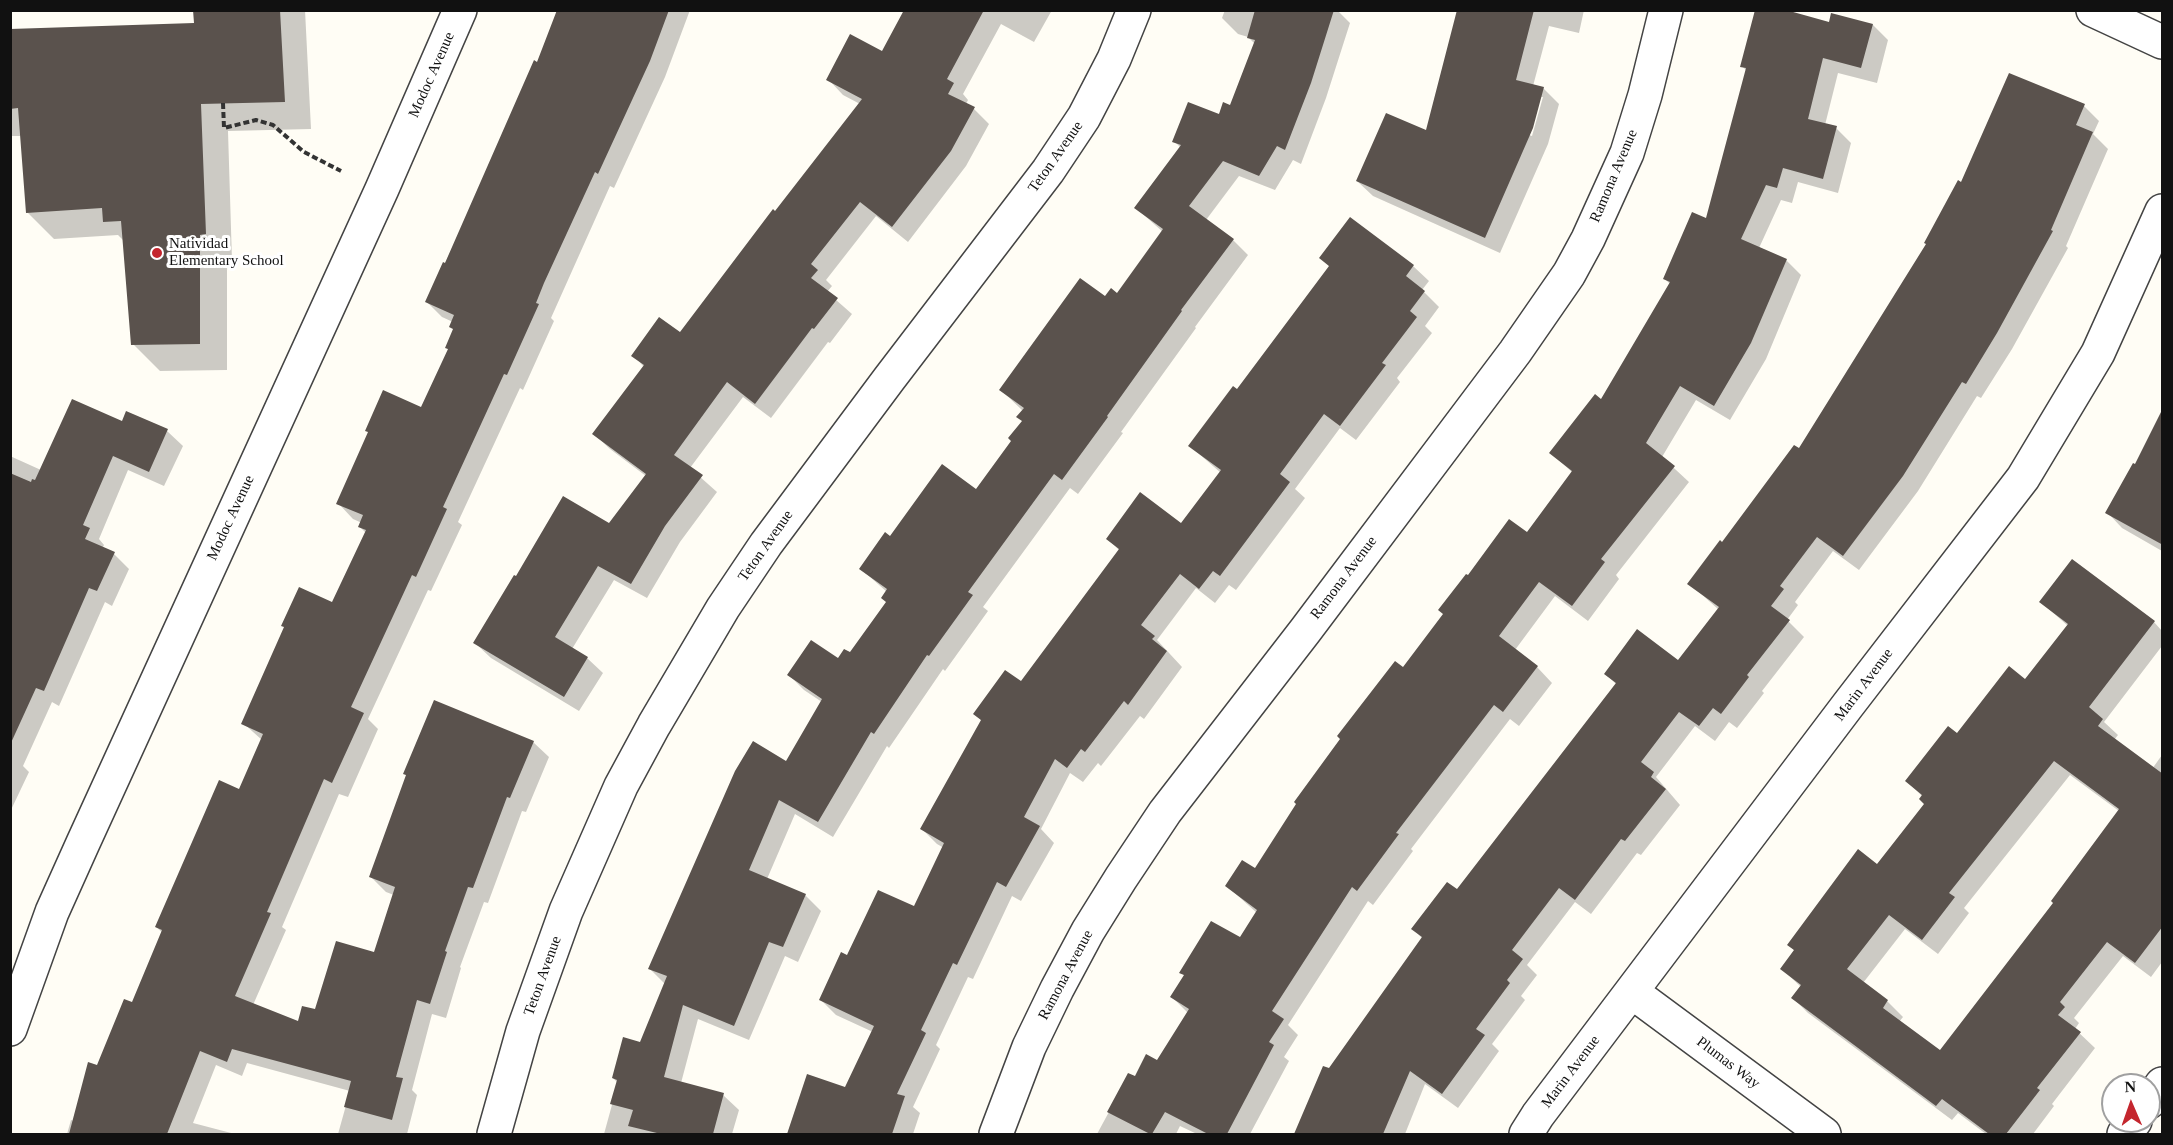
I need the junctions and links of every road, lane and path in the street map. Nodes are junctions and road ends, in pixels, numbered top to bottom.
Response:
1 (460, 10) edge
2 (1134, 10) edge
3 (1666, 10) edge
4 (2093, 10) edge
5 (2163, 42) edge
6 (223, 103) dead end
7 (341, 171) dead end
8 (2163, 211) edge
9 (1632, 992) junction
10 (10, 1029) edge
11 (494, 1134) edge
12 (996, 1134) edge
13 (1526, 1134) edge
14 (1824, 1134) edge

1 - 10 street, Modoc Avenue
2 - 11 street, Teton Avenue
3 - 12 street, Ramona Avenue
4 - 5 street
6 - 7 path
8 - 9 street, Marin Avenue
9 - 13 street, Marin Avenue
9 - 14 street, Plumas Way

